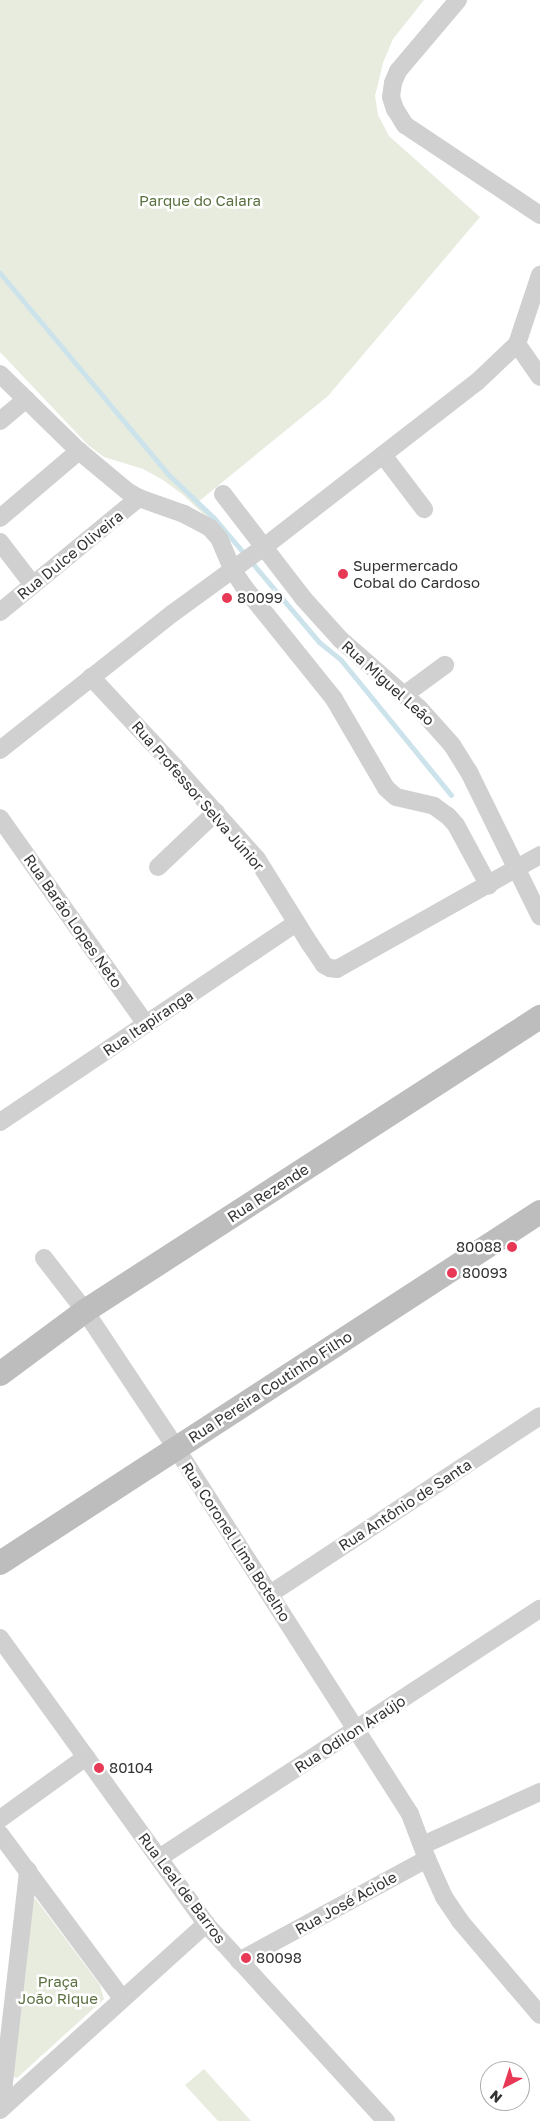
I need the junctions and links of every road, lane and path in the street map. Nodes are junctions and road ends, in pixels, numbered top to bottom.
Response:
1 (458, 0) edge
2 (540, 215) edge
3 (540, 275) edge
4 (516, 344) junction
5 (0, 374) edge
6 (540, 377) edge
7 (26, 399) junction
8 (0, 420) edge
9 (79, 451) junction
10 (384, 455) junction
11 (223, 494) dead end
12 (139, 498) junction
13 (424, 509) dead end
14 (0, 518) edge
15 (0, 542) edge
16 (261, 549) junction
17 (234, 568) junction
18 (33, 586) junction
19 (0, 612) edge
20 (445, 665) dead end
21 (91, 677) junction
22 (404, 695) junction
23 (0, 750) edge
24 (216, 812) junction
25 (0, 818) edge
26 (540, 855) edge
27 (158, 867) dead end
28 (516, 870) junction
29 (489, 886) junction
30 (540, 916) edge
31 (296, 923) junction
32 (540, 1017) edge
33 (146, 1024) junction
34 (0, 1122) edge
35 (540, 1212) edge
36 (44, 1258) dead end
37 (85, 1311) junction
38 (0, 1374) edge
39 (540, 1416) edge
40 (176, 1448) junction
41 (0, 1564) edge
42 (270, 1594) junction
43 (540, 1609) edge
44 (0, 1638) edge
45 (357, 1730) junction
46 (86, 1757) junction
47 (540, 1792) edge
48 (0, 1819) edge
49 (0, 1834) edge
50 (425, 1852) junction
51 (159, 1858) junction
52 (28, 1872) junction
53 (206, 1924) junction
54 (239, 1962) junction
55 (122, 1998) junction
56 (540, 2015) edge
57 (1, 2110) edge
58 (386, 2121) edge

1 - 2 street
3 - 4 street
4 - 6 street
4 - 10 street
5 - 7 street
7 - 8 street
7 - 9 street
9 - 12 street
9 - 14 street
10 - 13 street
10 - 16 street
11 - 16 street, Rua Miguel Leão
12 - 17 street
12 - 18 street, Rua Dulce Oliveira
15 - 18 street
16 - 17 street
16 - 22 street, Rua Miguel Leão
17 - 21 street
17 - 29 street
18 - 19 street, Rua Dulce Oliveira
20 - 22 street
21 - 23 street
21 - 24 street, Rua Professor Selva Júnior
22 - 28 street, Rua Miguel Leão
24 - 27 street
24 - 31 street, Rua Professor Selva Júnior
25 - 33 street, Rua Barão Lopes Neto
26 - 28 street
28 - 29 street
28 - 30 street, Rua Miguel Leão
29 - 31 street, Rua Professor Selva Júnior
31 - 33 street, Rua Itapiranga
32 - 37 street, Rua Rezende
33 - 34 street, Rua Itapiranga
35 - 40 street, Rua Pereira Coutinho Filho
36 - 37 street, Rua Coronel Lima Botelho
37 - 38 street, Rua Rezende
37 - 40 street, Rua Coronel Lima Botelho
39 - 42 street, Rua Antônio de Santa
40 - 41 street, Rua Pereira Coutinho Filho
40 - 42 street, Rua Coronel Lima Botelho
42 - 45 street, Rua Coronel Lima Botelho
43 - 45 street, Rua Odilon Araújo
44 - 46 street, Rua Leal de Barros
45 - 50 street, Rua Coronel Lima Botelho
45 - 51 street, Rua Odilon Araújo
46 - 48 street
46 - 51 street, Rua Leal de Barros
47 - 50 street, Rua José Aciole
49 - 52 street
50 - 54 street, Rua José Aciole
50 - 56 street, Rua Coronel Lima Botelho
51 - 53 street, Rua Leal de Barros
52 - 55 street
52 - 57 street
53 - 54 street, Rua Leal de Barros
53 - 55 street
54 - 58 street, Rua Leal de Barros
55 - 57 street

